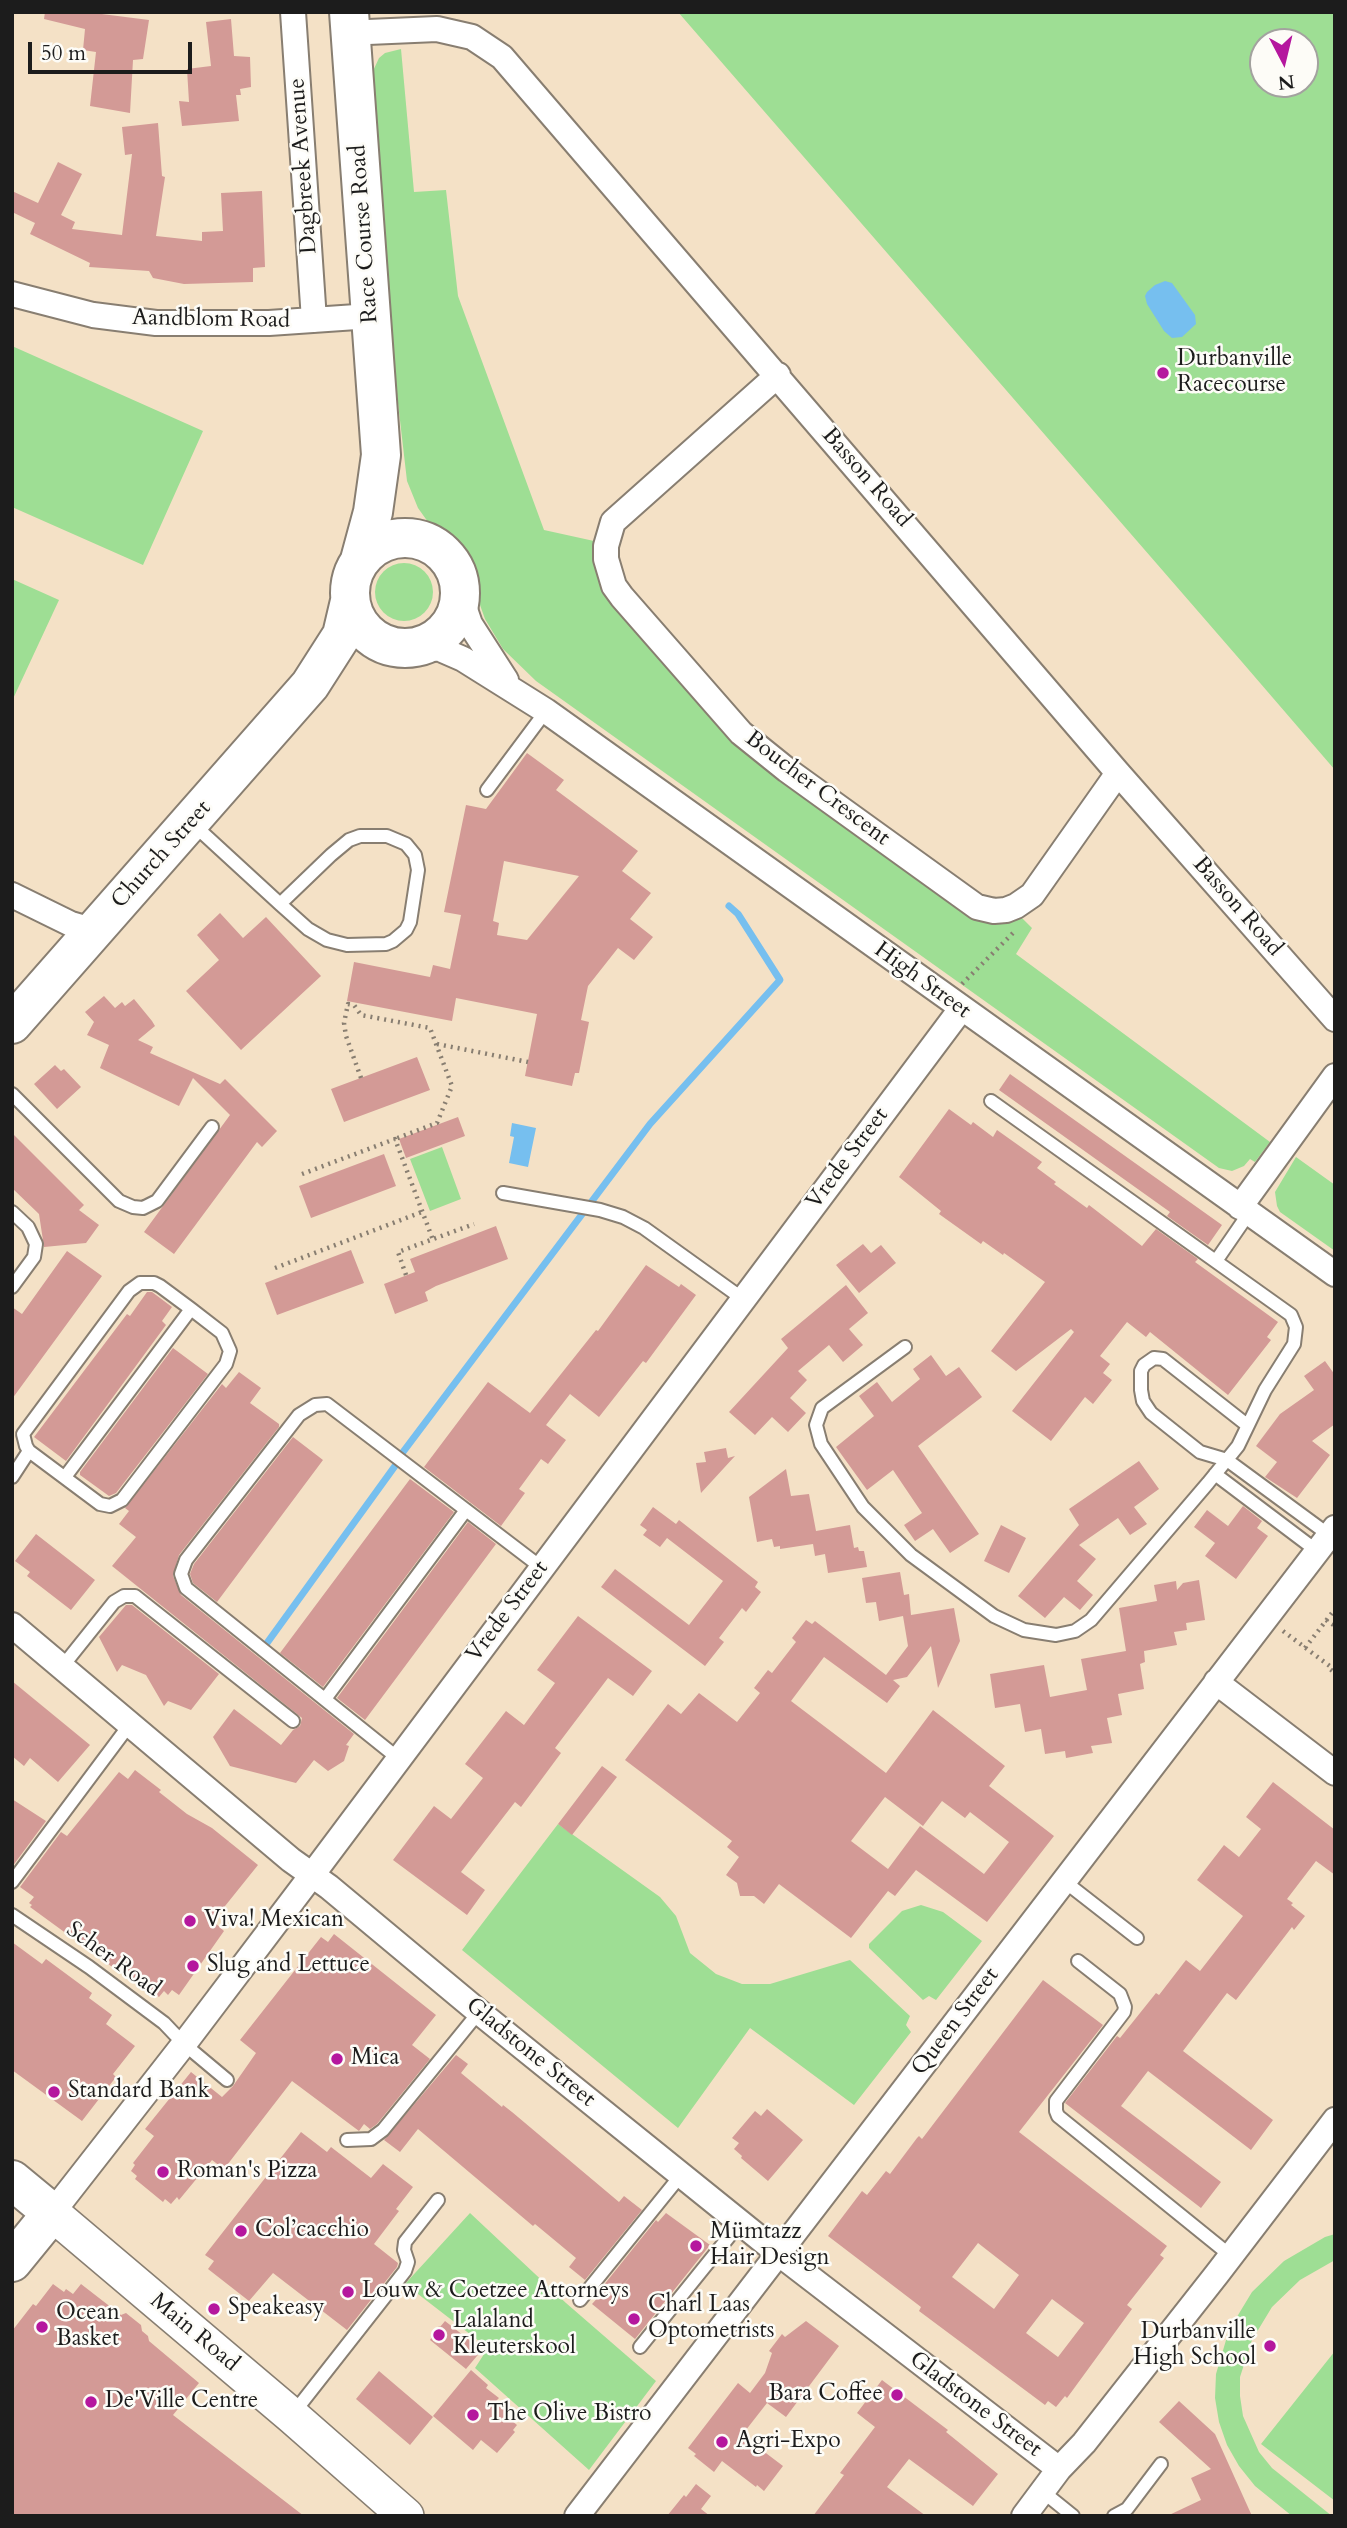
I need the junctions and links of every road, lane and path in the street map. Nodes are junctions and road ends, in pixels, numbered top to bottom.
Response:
1 (293, 12) edge
2 (350, 24) edge
3 (12, 294) edge
4 (371, 316) junction
5 (314, 320) junction
6 (778, 375) junction
7 (382, 455) junction
8 (416, 538) junction
9 (360, 560) junction
10 (461, 597) junction
11 (350, 601) junction
12 (406, 647) junction
13 (310, 685) junction
14 (510, 687) junction
15 (546, 711) junction
16 (1118, 774) junction
17 (487, 790) dead end
18 (191, 822) junction
19 (12, 895) edge
20 (1026, 901) junction
21 (280, 904) junction
22 (95, 931) junction
23 (960, 998) junction
24 (1335, 1019) edge
25 (12, 1024) edge
26 (437, 1044) junction
27 (528, 1062) dead end
28 (1335, 1076) edge
29 (361, 1078) dead end
30 (12, 1094) edge
31 (991, 1101) dead end
32 (212, 1127) dead end
33 (395, 1139) junction
34 (302, 1174) dead end
35 (503, 1193) dead end
36 (1245, 1210) junction
37 (12, 1212) edge
38 (422, 1212) junction
39 (474, 1224) dead end
40 (433, 1240) junction
41 (1216, 1261) junction
42 (275, 1268) dead end
43 (1335, 1274) edge
44 (406, 1275) dead end
45 (12, 1287) edge
46 (743, 1299) junction
47 (191, 1310) junction
48 (905, 1347) dead end
49 (1247, 1425) junction
50 (30, 1451) junction
51 (1227, 1460) junction
52 (1215, 1474) junction
53 (12, 1477) edge
54 (65, 1477) junction
55 (466, 1510) junction
56 (1327, 1538) edge
57 (542, 1568) junction
58 (1335, 1609) edge
59 (1326, 1620) junction
60 (1335, 1626) edge
61 (1278, 1627) dead end
62 (15, 1632) edge
63 (1305, 1648) junction
64 (62, 1667) junction
65 (1335, 1673) edge
66 (1216, 1682) junction
67 (325, 1699) junction
68 (293, 1721) dead end
69 (130, 1724) junction
70 (399, 1759) junction
71 (1335, 1773) edge
72 (312, 1875) junction
73 (1064, 1881) junction
74 (12, 1882) edge
75 (12, 1915) edge
76 (1138, 1938) dead end
77 (1078, 1961) dead end
78 (479, 2012) junction
79 (184, 2044) junction
80 (227, 2080) dead end
81 (1335, 2120) edge
82 (347, 2140) dead end
83 (681, 2175) junction
84 (12, 2180) edge
85 (438, 2200) dead end
86 (52, 2213) junction
87 (740, 2223) junction
88 (778, 2253) junction
89 (1231, 2256) junction
90 (12, 2262) edge
91 (580, 2300) dead end
92 (640, 2347) dead end
93 (292, 2416) junction
94 (1161, 2464) dead end
95 (1059, 2469) junction
96 (1042, 2491) junction
97 (406, 2516) edge
98 (577, 2516) edge
99 (1024, 2516) edge
100 (1073, 2516) edge
101 (1114, 2516) edge

1 - 5 street, Dagbreek Avenue
2 - 4 main road, Race Course Road
2 - 6 street, Basson Road
3 - 5 street, Aandblom Road
4 - 5 street, Aandblom Road
4 - 7 main road, Race Course Road
6 - 16 street, Basson Road
6 - 20 street, Boucher Crescent
7 - 8 main road, Race Course Road
7 - 9 main road, Race Course Road
8 - 9 main road
8 - 10 main road
9 - 11 main road, Race Course Road
10 - 12 main road
10 - 14 street, High Street
11 - 12 main road
11 - 13 main road, Church Street
12 - 13 main road, Church Street
12 - 14 street, High Street
13 - 18 main road, Church Street
14 - 15 street, High Street
15 - 17 lane
15 - 23 street, High Street
16 - 20 street
16 - 24 street, Basson Road
18 - 21 lane
18 - 22 main road, Church Street
19 - 22 street
20 - 23 path
21 - 21 lane
22 - 25 main road, Church Street
23 - 36 street, High Street
23 - 46 street, Vrede Street
26 - 27 path
26 - 29 path
26 - 33 path
28 - 36 street
30 - 32 lane
31 - 41 lane
33 - 34 path
33 - 38 path
35 - 46 lane
36 - 41 lane
36 - 43 street, High Street
37 - 45 lane
38 - 40 path
38 - 42 path
39 - 40 path
40 - 44 path
41 - 49 lane
46 - 57 street, Vrede Street
47 - 50 lane
47 - 54 lane
47 - 54 lane
48 - 52 lane
49 - 51 lane
49 - 51 lane
50 - 53 lane
50 - 54 lane
51 - 52 lane
51 - 56 lane
52 - 56 lane
55 - 57 lane
55 - 67 lane
55 - 67 lane
56 - 66 street, Queen Street
57 - 70 street, Vrede Street
58 - 59 path
59 - 60 path
59 - 63 path
61 - 63 path
62 - 64 street, Gladstone Street
63 - 65 path
64 - 68 lane
64 - 69 street, Gladstone Street
66 - 71 street
66 - 73 street, Queen Street
67 - 70 lane
69 - 72 street, Gladstone Street
69 - 74 lane
70 - 72 street, Vrede Street
72 - 78 street, Gladstone Street
72 - 79 street, Vrede Street
73 - 76 lane
73 - 88 street, Queen Street
75 - 79 lane, Scher Road
77 - 89 lane
78 - 82 lane
78 - 83 street, Gladstone Street
79 - 80 lane, Scher Road
79 - 86 street, Vrede Street
81 - 89 street
83 - 87 street, Gladstone Street
83 - 91 lane
84 - 86 main road, Main Road
85 - 93 lane
86 - 90 main road
86 - 93 main road, Main Road
87 - 88 street, Gladstone Street
87 - 92 lane
88 - 95 street, Gladstone Street
88 - 98 street, Queen Street
89 - 95 street
93 - 97 main road, Main Road
94 - 101 lane
95 - 96 street
96 - 99 street
96 - 100 lane

